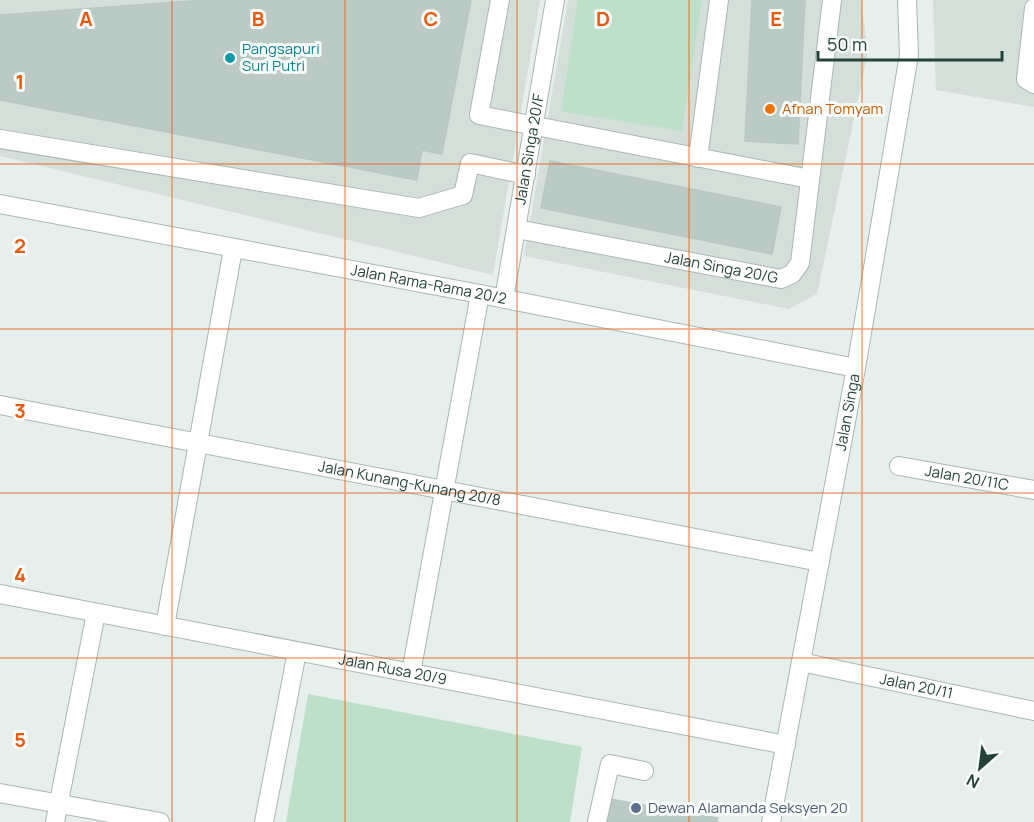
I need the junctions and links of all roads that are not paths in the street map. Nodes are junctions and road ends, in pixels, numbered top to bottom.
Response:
1 (500, 0) edge
2 (555, 0) edge
3 (719, 0) edge
4 (832, 0) edge
5 (907, 0) edge
6 (1034, 9) edge
7 (1034, 84) edge
8 (534, 125) junction
9 (0, 139) edge
10 (698, 158) junction
11 (526, 175) junction
12 (810, 179) junction
13 (0, 204) edge
14 (517, 229) junction
15 (233, 249) junction
16 (480, 294) junction
17 (504, 299) junction
18 (856, 368) junction
19 (0, 405) edge
20 (198, 443) junction
21 (899, 466) dead end
22 (444, 490) junction
23 (1034, 490) edge
24 (820, 562) junction
25 (0, 594) edge
26 (96, 613) junction
27 (165, 626) junction
28 (297, 652) junction
29 (801, 662) junction
30 (411, 673) junction
31 (1034, 711) edge
32 (786, 745) junction
33 (644, 771) dead end
34 (0, 793) edge
35 (59, 804) junction
36 (55, 822) edge
37 (160, 822) edge
38 (264, 822) edge
39 (597, 822) edge
40 (771, 822) edge

1 - 8 street
2 - 8 street, Jalan Singa 20/F
3 - 10 street
4 - 12 street, Jalan Singa 20/G
5 - 18 street, Jalan Singa
6 - 7 street
8 - 10 street
8 - 11 street, Jalan Singa 20/F
9 - 11 street
10 - 12 street
11 - 14 street, Jalan Singa 20/F
12 - 14 street, Jalan Singa 20/G
13 - 15 street, Jalan Rama-Rama 20/2
14 - 17 street, Jalan Singa 20/F
15 - 16 street, Jalan Rama-Rama 20/2
15 - 20 street
16 - 17 street, Jalan Rama-Rama 20/2
16 - 22 street
17 - 18 street, Jalan Rama-Rama 20/2
18 - 24 street, Jalan Singa
19 - 20 street, Jalan Kunang-Kunang 20/8
20 - 22 street, Jalan Kunang-Kunang 20/8
20 - 27 street
21 - 23 street, Jalan 20/11C
22 - 24 street, Jalan Kunang-Kunang 20/8
22 - 30 street
24 - 29 street, Jalan Singa
25 - 26 street, Jalan Rusa 20/9
26 - 27 street, Jalan Rusa 20/9
26 - 35 street
27 - 28 street, Jalan Rusa 20/9
28 - 30 street, Jalan Rusa 20/9
28 - 38 street
29 - 31 street, Jalan 20/11
29 - 32 street, Jalan Singa
30 - 32 street, Jalan Rusa 20/9
32 - 40 street, Jalan Singa
33 - 39 street
34 - 35 street
35 - 36 street
35 - 37 street

